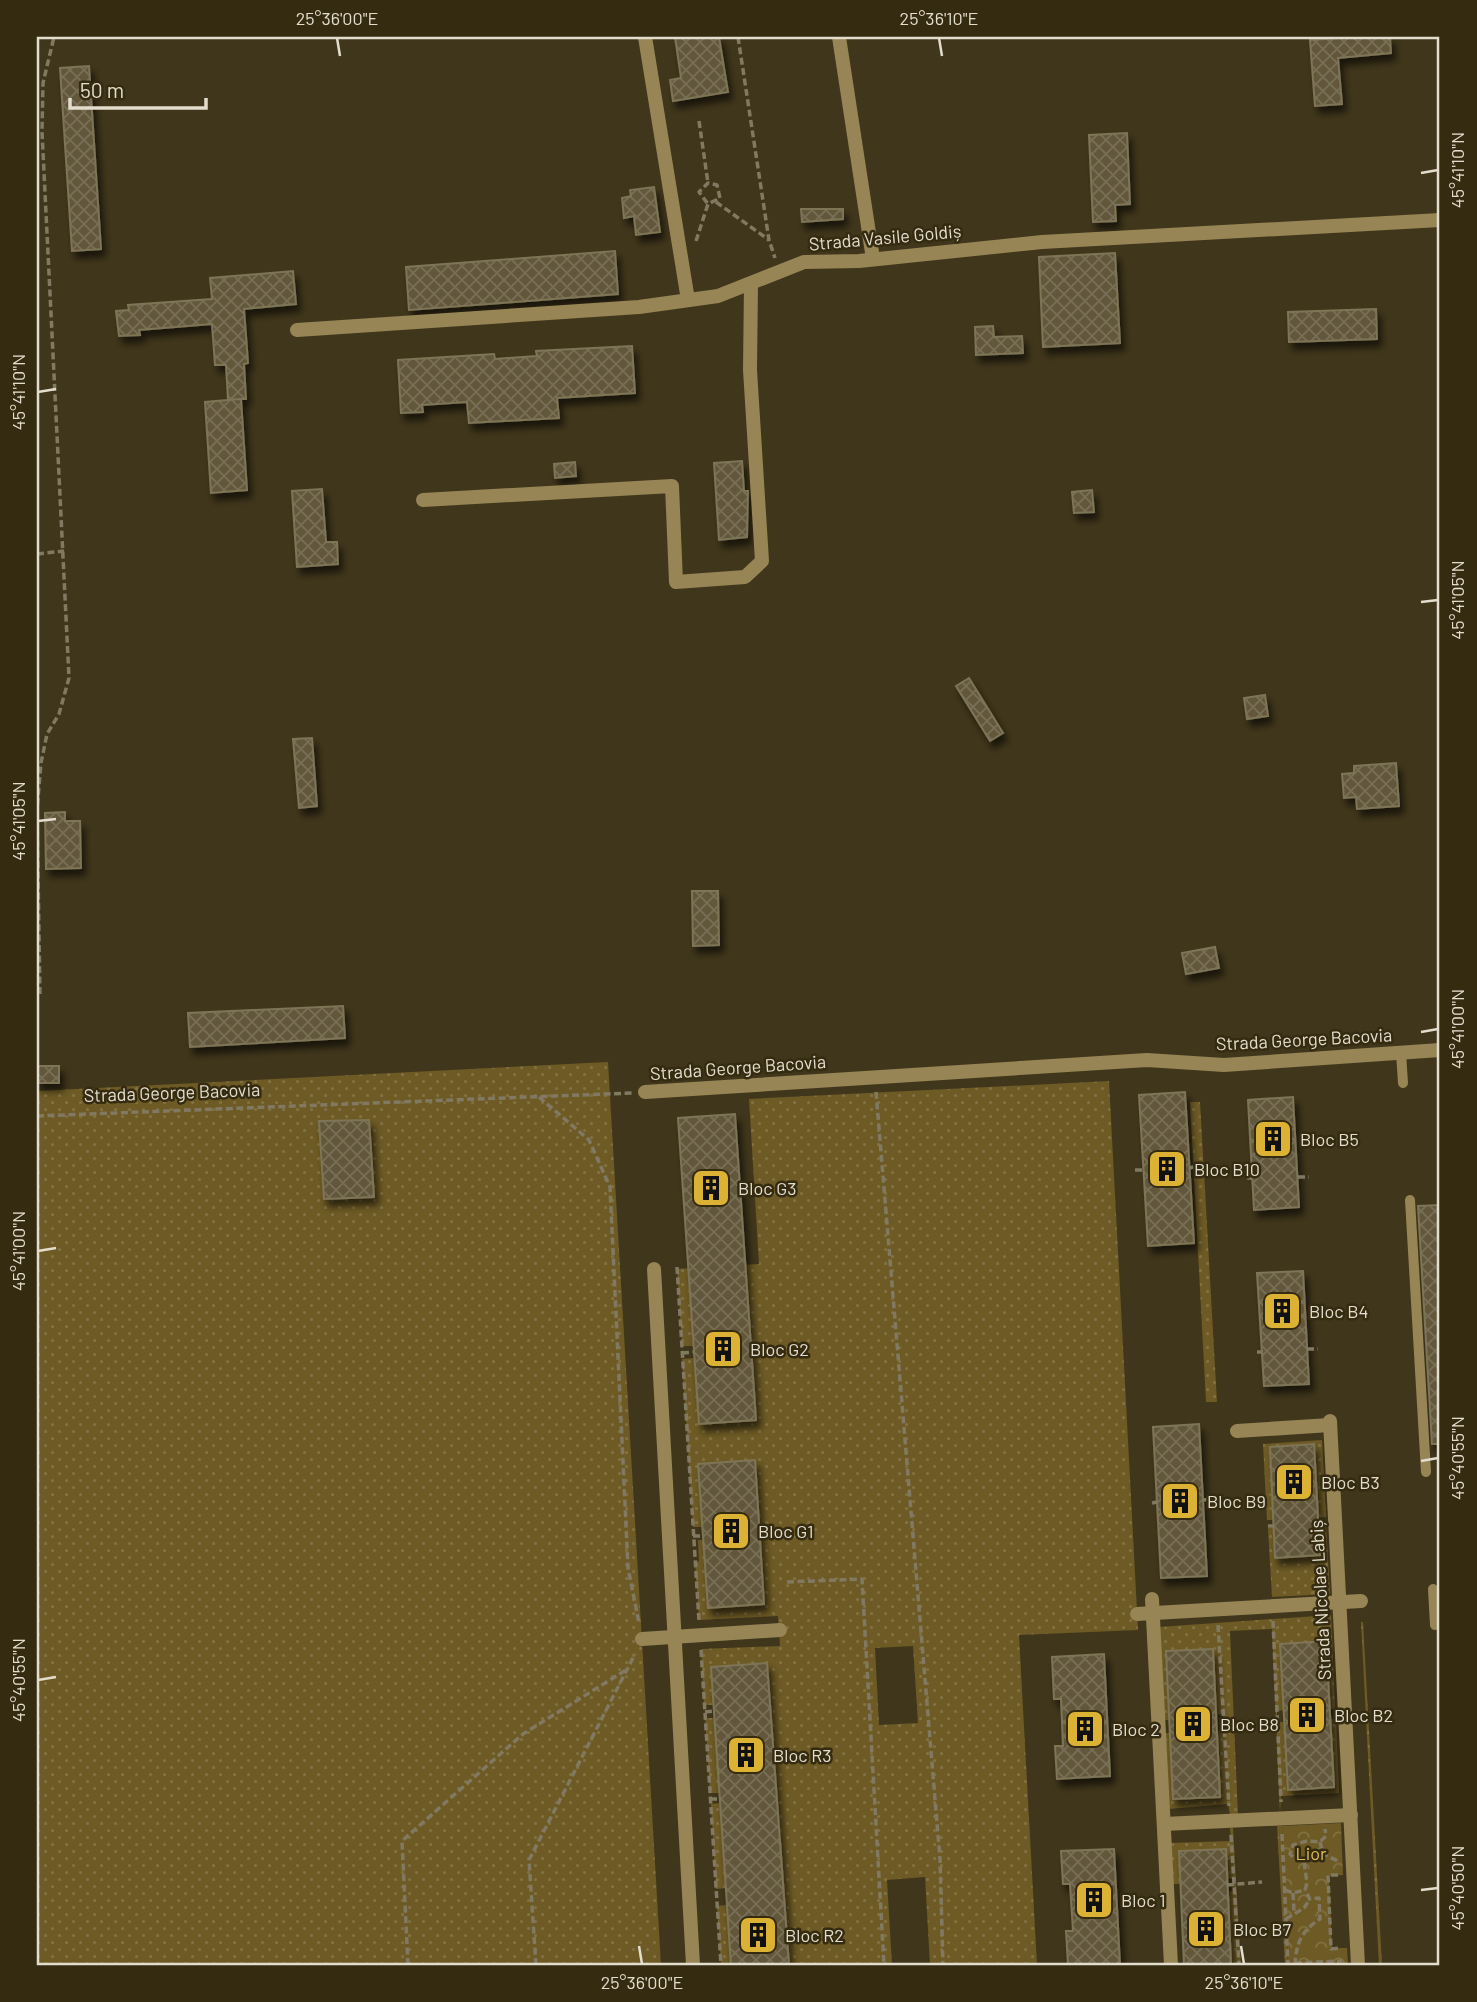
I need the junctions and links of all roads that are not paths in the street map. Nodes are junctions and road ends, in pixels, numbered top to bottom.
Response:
1 (645, 37) edge
2 (839, 37) edge
3 (1440, 220) edge
4 (873, 260) junction
5 (751, 284) junction
6 (688, 300) junction
7 (297, 330) dead end
8 (423, 500) dead end
9 (1440, 1050) edge
10 (1401, 1053) junction
11 (1403, 1083) dead end
12 (645, 1092) road end
13 (1410, 1200) dead end
14 (654, 1269) dead end
15 (1237, 1431) dead end
16 (1426, 1472) dead end
17 (1433, 1589) dead end
18 (1361, 1601) dead end
19 (1339, 1602) junction
20 (1152, 1606) junction
21 (1137, 1614) dead end
22 (1435, 1625) dead end
23 (780, 1630) dead end
24 (674, 1637) junction
25 (642, 1639) road end
26 (1351, 1815) junction
27 (1164, 1824) junction
28 (1353, 1962) edge
29 (693, 1965) edge
30 (1171, 1965) edge

1 - 6 street
2 - 4 street
3 - 4 street, Strada Vasile Goldiș
4 - 5 street, Strada Vasile Goldiș
5 - 6 street, Strada Vasile Goldiș
5 - 8 street
6 - 7 street, Strada Vasile Goldiș
9 - 10 street, Strada George Bacovia
10 - 11 lane
10 - 12 street, Strada George Bacovia
13 - 16 lane
14 - 24 street
15 - 19 street, Strada Nicolae Labiș
17 - 22 lane
18 - 19 street
19 - 20 street
19 - 26 street, Strada Nicolae Labiș
20 - 21 street
20 - 27 street
23 - 24 street
24 - 25 street
24 - 29 street
26 - 27 street
26 - 28 street, Strada Nicolae Labiș
27 - 30 street

